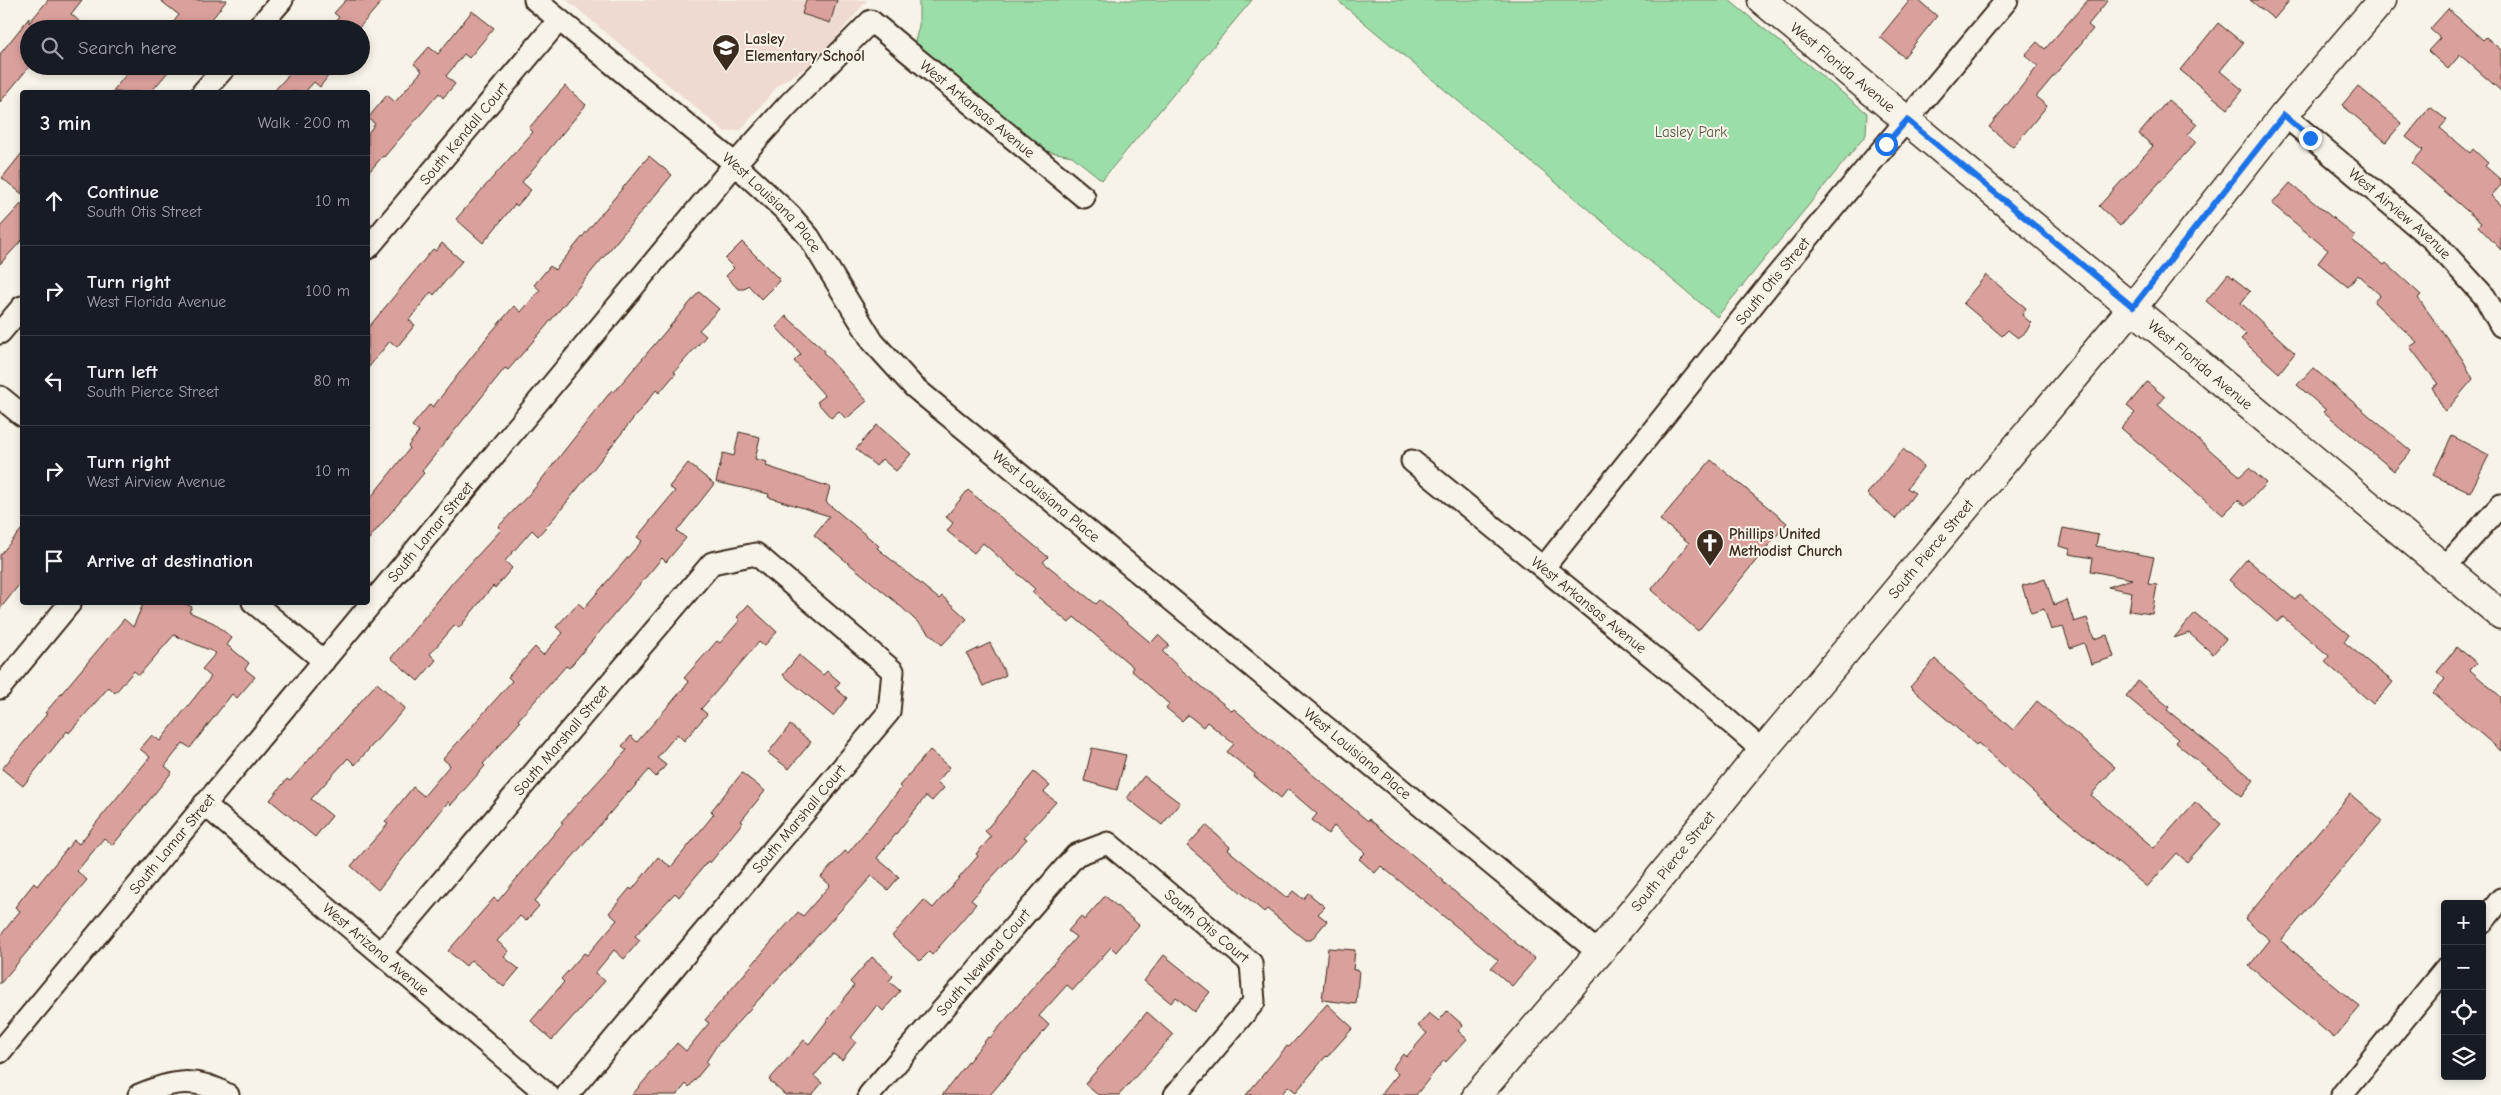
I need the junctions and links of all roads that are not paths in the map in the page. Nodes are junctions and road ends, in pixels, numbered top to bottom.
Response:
1 (282, 0) edge
2 (535, 0) edge
3 (1762, 0) edge
4 (2007, 0) edge
5 (2382, 0) edge
6 (265, 20) edge
7 (559, 20) junction
8 (871, 21) joint
9 (218, 75) edge
10 (205, 90) edge
11 (2284, 115) junction
12 (1907, 120) junction
13 (735, 164) junction
14 (1084, 196) dead end
15 (370, 246) edge
16 (2133, 307) junction
17 (20, 309) edge
18 (2501, 326) edge
19 (0, 333) edge
20 (0, 397) edge
21 (20, 413) edge
22 (1412, 462) dead end
23 (2501, 504) edge
24 (756, 554) joint
25 (1544, 567) junction
26 (2445, 567) junction
27 (69, 605) edge
28 (257, 605) edge
29 (2501, 615) edge
30 (324, 661) junction
31 (0, 688) edge
32 (1763, 751) junction
33 (204, 804) junction
34 (1108, 843) joint
35 (2501, 900) edge
36 (2486, 917) edge
37 (381, 953) junction
38 (1599, 953) junction
39 (2441, 974) edge
40 (0, 1052) edge
41 (139, 1095) edge
42 (228, 1095) edge
43 (548, 1095) edge
44 (567, 1095) edge
45 (869, 1095) edge
46 (1175, 1095) edge
47 (1477, 1095) edge
48 (2342, 1095) edge

1 - 6 street
2 - 7 street, West Louisiana Place
3 - 12 street, West Florida Avenue
4 - 12 street, South Otis Street
5 - 11 street, South Pierce Street
7 - 13 street, West Louisiana Place
7 - 15 street, South Kendall Court
8 - 13 street, South Lamar Street
8 - 14 street, West Arkansas Avenue
9 - 10 street
11 - 16 street, South Pierce Street
11 - 18 street, West Airview Avenue
12 - 16 street, West Florida Avenue
12 - 25 street, South Otis Street
13 - 30 street, South Lamar Street
13 - 38 street, West Louisiana Place
16 - 26 street, West Florida Avenue
16 - 32 street, South Pierce Street
17 - 19 street
20 - 21 street
22 - 25 street, West Arkansas Avenue
23 - 26 street
24 - 37 street, South Marshall Street
24 - 44 street, South Marshall Court
25 - 32 street, West Arkansas Avenue
26 - 29 street, West Florida Avenue
27 - 31 street
28 - 30 street
30 - 33 street, South Lamar Street
32 - 38 street, South Pierce Street
33 - 37 street, West Arizona Avenue
33 - 40 street, South Lamar Street
34 - 45 street, South Newland Court
34 - 46 street, South Otis Court
35 - 36 street
37 - 43 street, West Arizona Avenue
38 - 47 street, South Pierce Street
39 - 48 street
41 - 42 street

